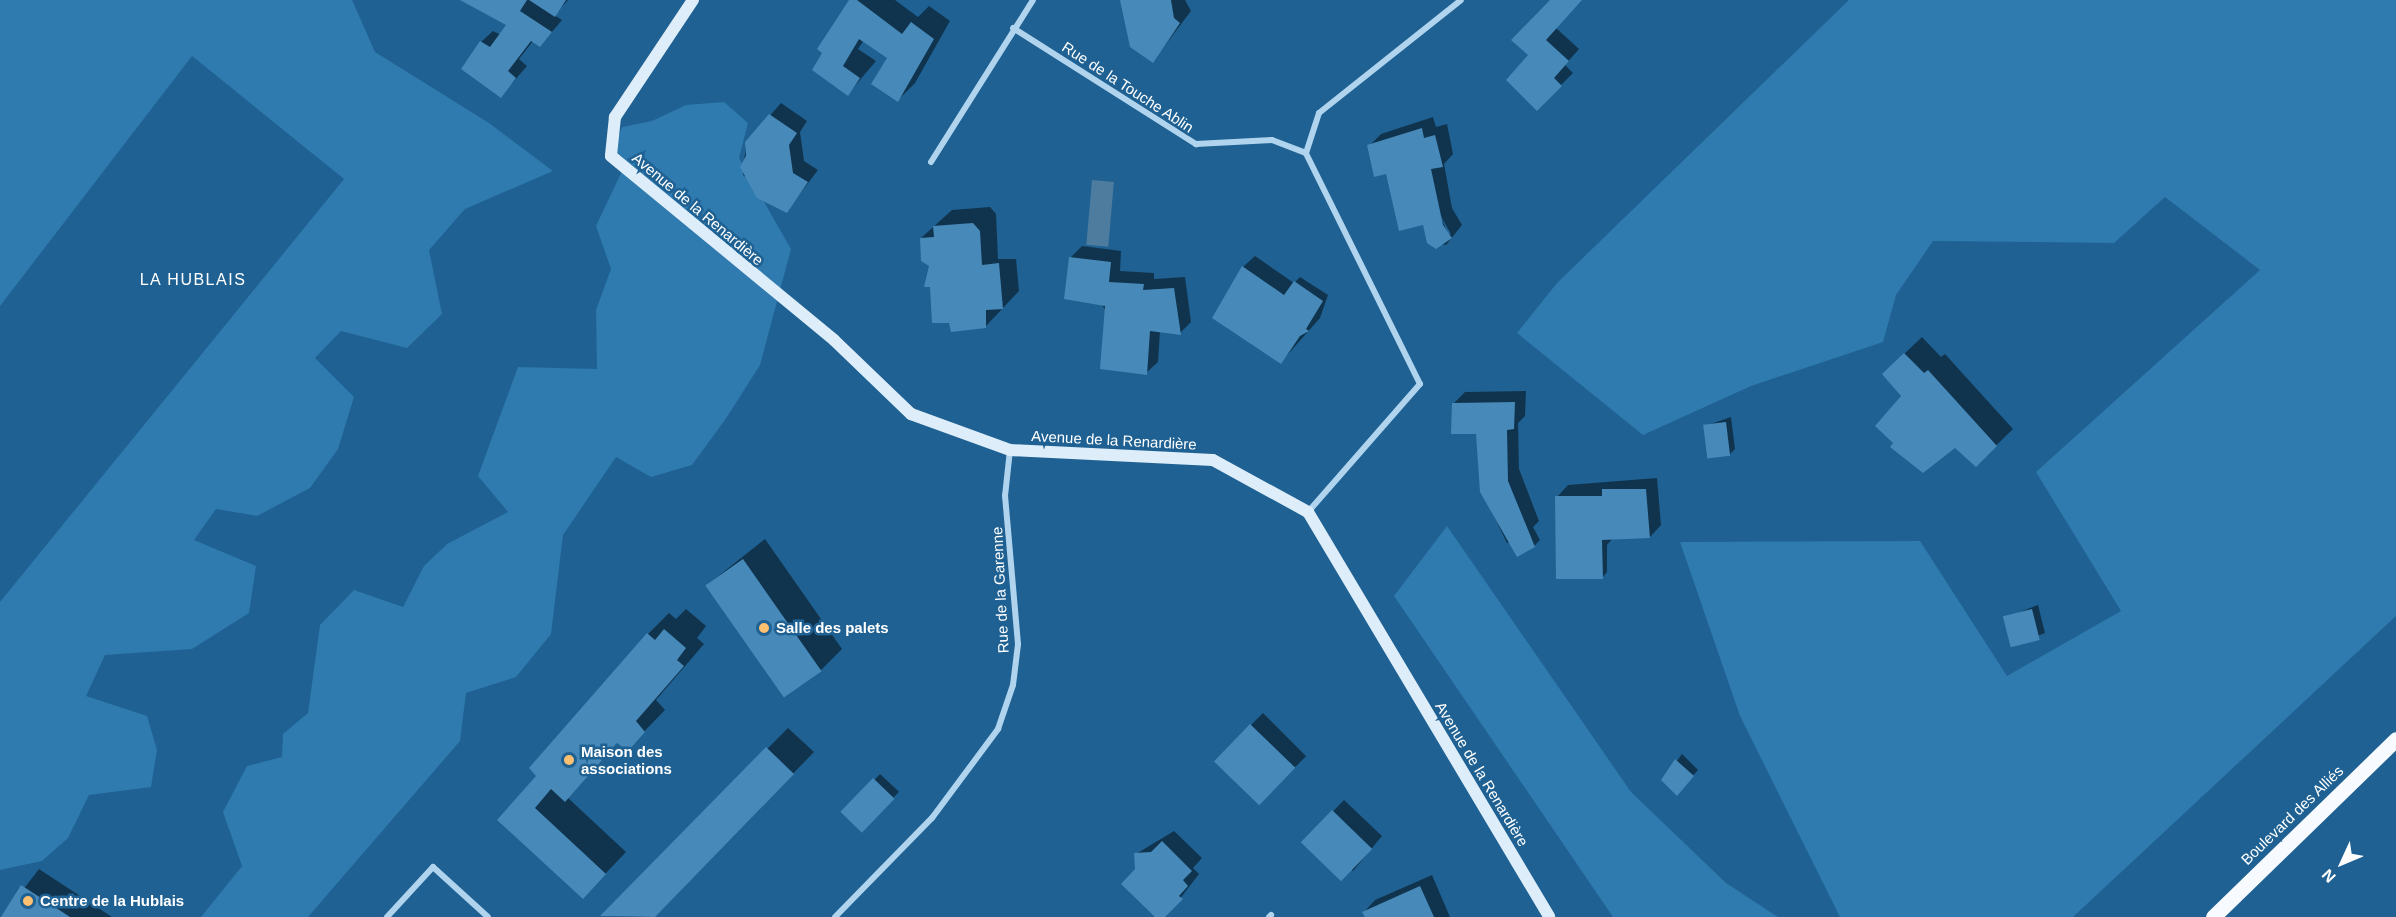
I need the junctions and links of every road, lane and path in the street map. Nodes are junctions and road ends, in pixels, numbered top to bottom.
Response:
1 (693, 0) edge
2 (1033, 0) edge
3 (1461, 0) edge
4 (1013, 28) junction
5 (1306, 153) junction
6 (931, 162) dead end
7 (1010, 450) junction
8 (1308, 512) junction
9 (2396, 739) edge
10 (387, 917) edge
11 (488, 917) edge
12 (835, 917) edge
13 (1549, 917) edge
14 (2213, 917) edge

1 - 7 street, Avenue de la Renardière
2 - 4 street
3 - 5 street
4 - 5 street, Rue de la Touche Ablin
4 - 6 street
5 - 8 street
7 - 8 street, Avenue de la Renardière
7 - 12 street, Rue de la Garenne
8 - 13 street, Avenue de la Renardière
9 - 14 main road, Boulevard des Alliés
10 - 11 street

